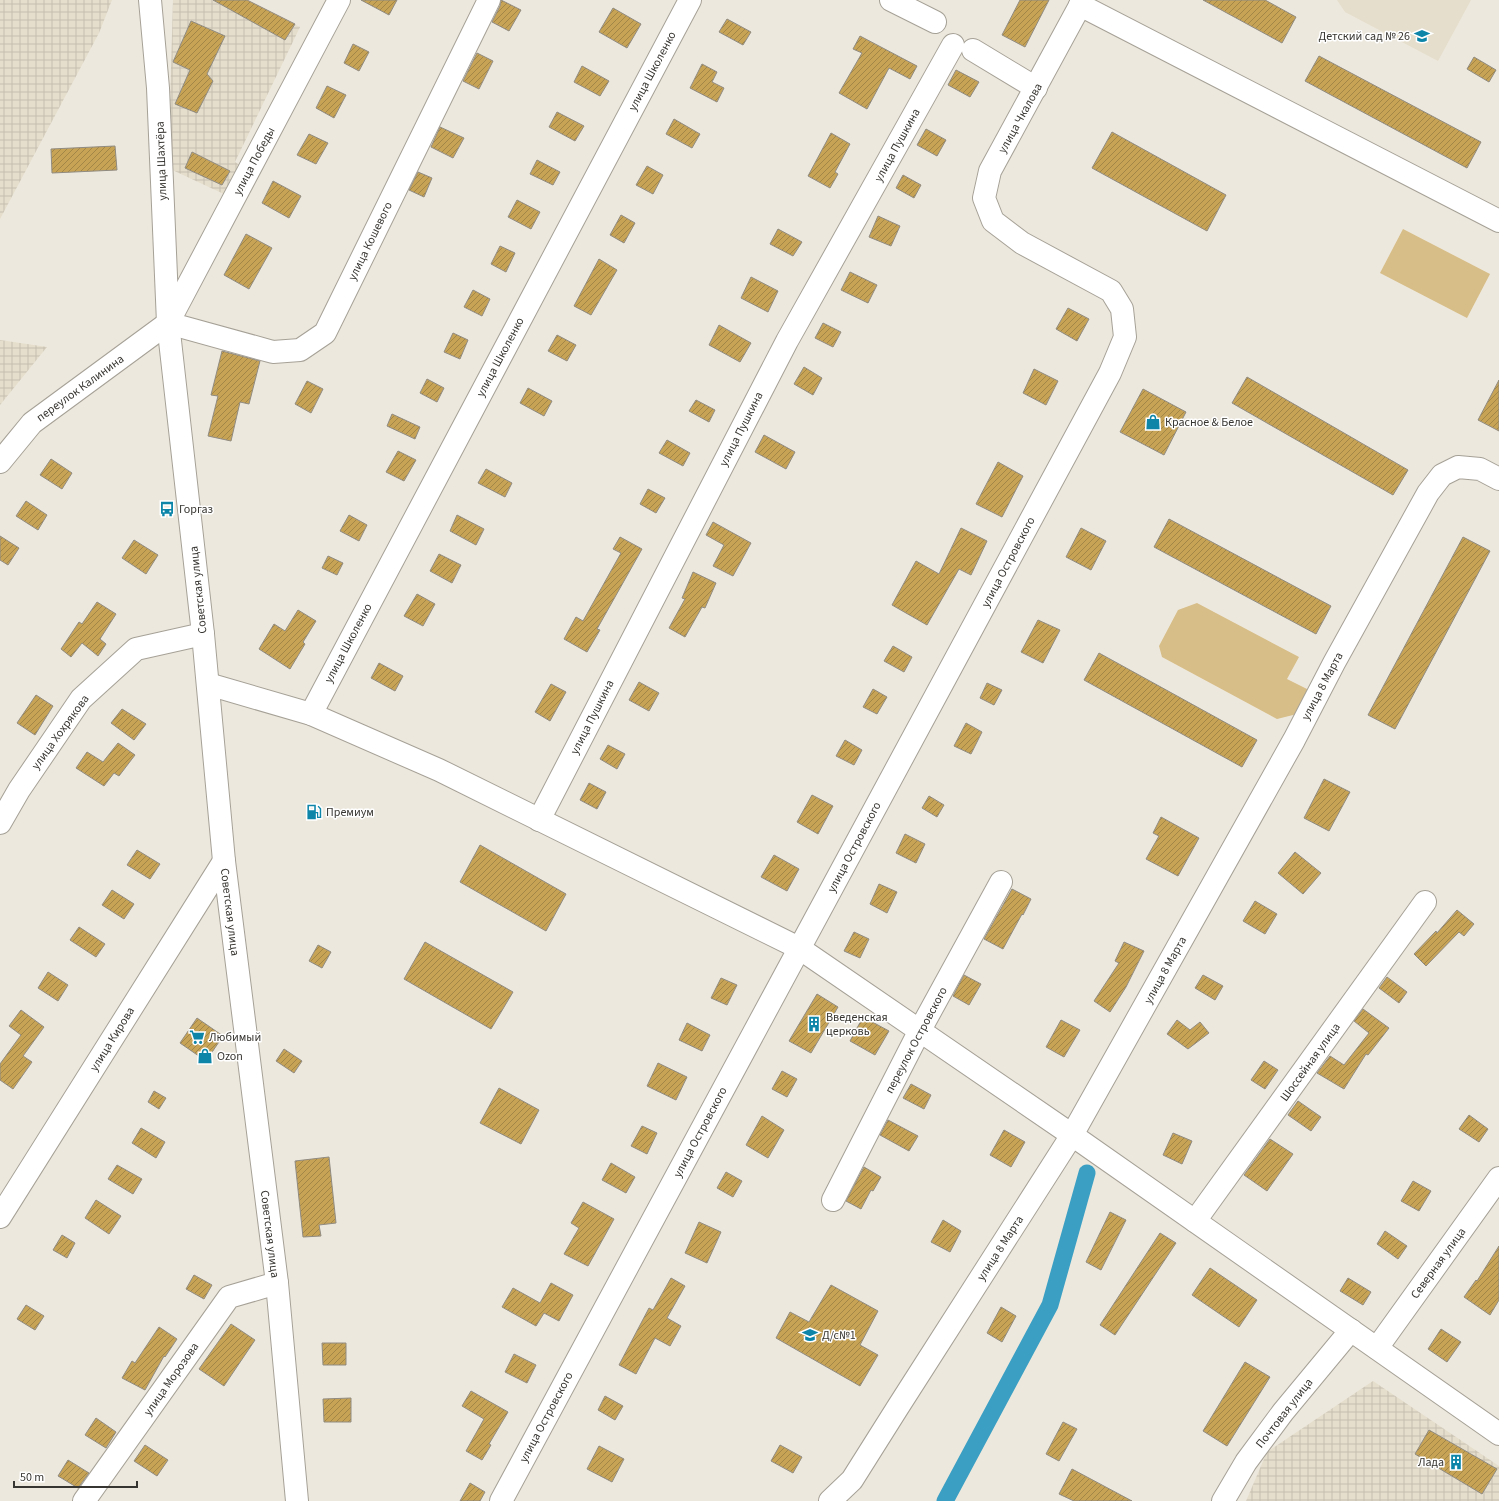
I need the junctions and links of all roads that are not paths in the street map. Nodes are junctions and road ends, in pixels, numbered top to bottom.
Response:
1 (150, 0) edge
2 (339, 0) edge
3 (489, 0) edge
4 (690, 0) edge
5 (891, 0) edge
6 (1082, 3) edge
7 (935, 22) dead end
8 (1036, 88) junction
9 (1499, 221) edge
10 (1009, 234) joint
11 (168, 323) junction
12 (0, 462) edge
13 (1499, 479) edge
14 (203, 634) junction
15 (208, 684) junction
16 (311, 714) junction
17 (540, 820) junction
18 (0, 823) edge
19 (224, 861) junction
20 (1001, 882) dead end
21 (1426, 902) dead end
22 (799, 948) junction
23 (920, 1030) junction
24 (1072, 1135) junction
25 (1499, 1178) edge
26 (833, 1200) dead end
27 (0, 1217) edge
28 (1195, 1221) junction
29 (277, 1284) junction
30 (1351, 1330) junction
31 (1377, 1348) junction
32 (1499, 1434) edge
33 (84, 1501) edge
34 (297, 1501) edge
35 (501, 1501) edge
36 (830, 1501) edge
37 (1223, 1501) edge

1 - 11 street, улица Шахтёра
2 - 11 street, улица Победы
3 - 11 street, улица Кошевого
4 - 16 street, улица Школенко
5 - 7 street
6 - 8 street, улица Чкалова
6 - 9 street
8 - 10 street, улица Чкалова
8 - 17 street, улица Пушкина
10 - 22 street, улица Островского
11 - 12 street, переулок Калинина
11 - 14 street, Советская улица
13 - 24 street, улица 8 Марта
14 - 15 street, Советская улица
14 - 18 street, улица Хохрякова
15 - 16 street
15 - 19 street, Советская улица
16 - 17 street
17 - 22 street
19 - 27 street, улица Кирова
19 - 29 street, Советская улица
20 - 23 street, переулок Островского
21 - 28 street, Шоссейная улица
22 - 23 street
22 - 35 street, улица Островского
23 - 24 street
23 - 26 street, переулок Островского
24 - 28 street
24 - 36 street, улица 8 Марта
25 - 31 street, Северная улица
28 - 30 street
29 - 33 street, улица Морозова
29 - 34 street, Советская улица
30 - 31 street
30 - 37 street, Почтовая улица
31 - 32 street

